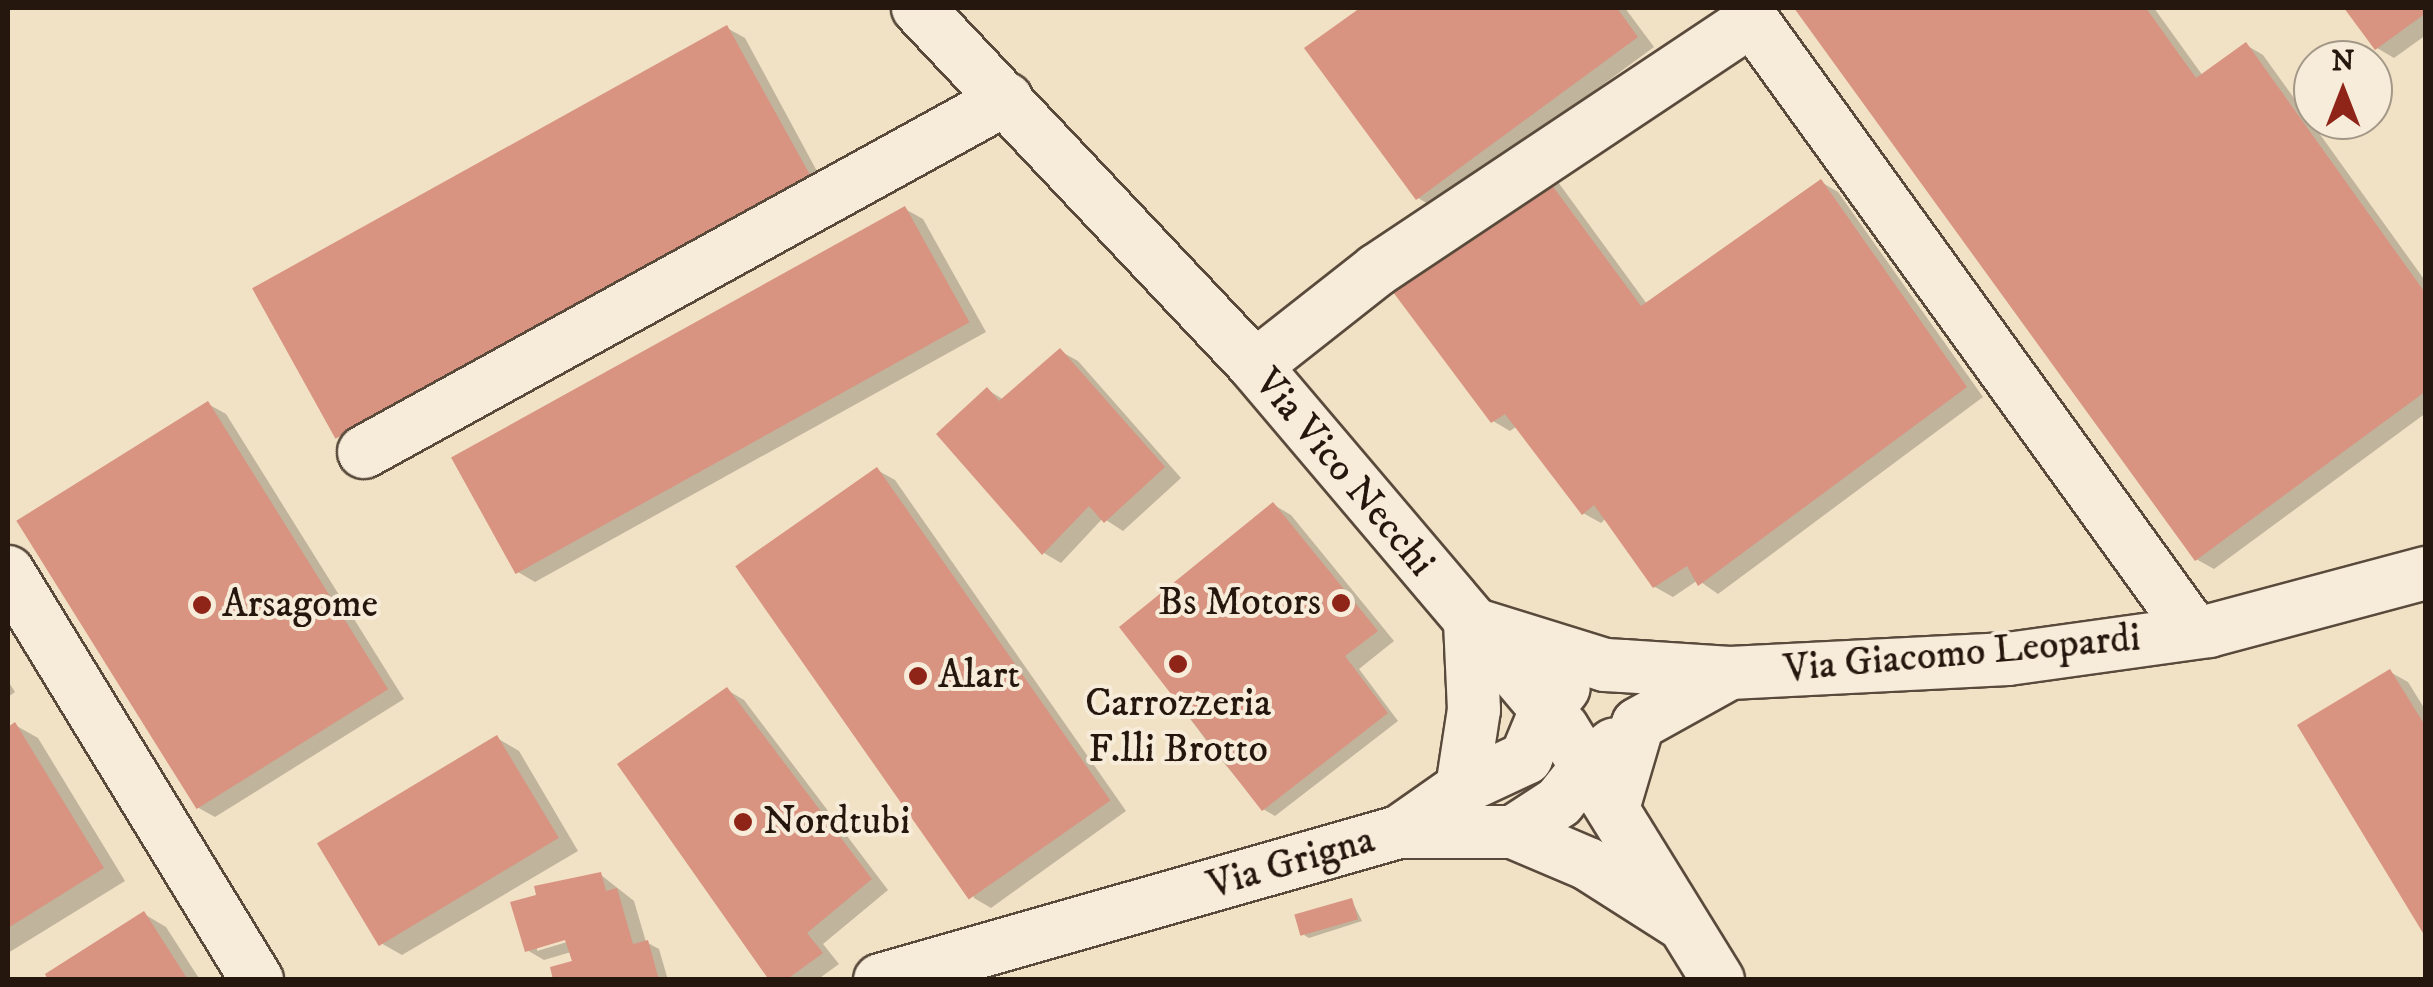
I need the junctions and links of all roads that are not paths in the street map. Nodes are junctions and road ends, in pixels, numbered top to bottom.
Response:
1 (918, 8) edge
2 (1006, 99) junction
3 (1254, 366) junction
4 (364, 452) dead end
5 (8, 572) edge
6 (2426, 573) edge
7 (1470, 623) junction
8 (2194, 632) junction
9 (1604, 665) junction
10 (1730, 673) junction
11 (1546, 710) junction
12 (1526, 758) junction
13 (1601, 786) junction
14 (1462, 788) junction
15 (1399, 832) junction
16 (1514, 832) junction
17 (1688, 928) junction
18 (258, 980) edge
19 (880, 980) edge
20 (1718, 980) edge

1 - 2 street, Via Vico Necchi
2 - 3 street, Via Vico Necchi
2 - 4 street
3 - 7 street, Via Vico Necchi
3 - 8 street
5 - 18 street
6 - 8 street, Via Giacomo Leopardi
7 - 9 street, Via Giacomo Leopardi
7 - 11 street, Via Vico Necchi
7 - 14 street
8 - 10 street, Via Giacomo Leopardi
9 - 10 street, Via Giacomo Leopardi
9 - 11 street
10 - 13 street
11 - 12 street
11 - 13 street, Via Vico Necchi
12 - 13 street
12 - 14 street
13 - 16 street
13 - 17 street, Via Vico Necchi
14 - 15 street
15 - 16 street, Via Grigna
15 - 19 street, Via Grigna
16 - 17 street, Via Grigna
17 - 20 street, Via Vico Necchi

